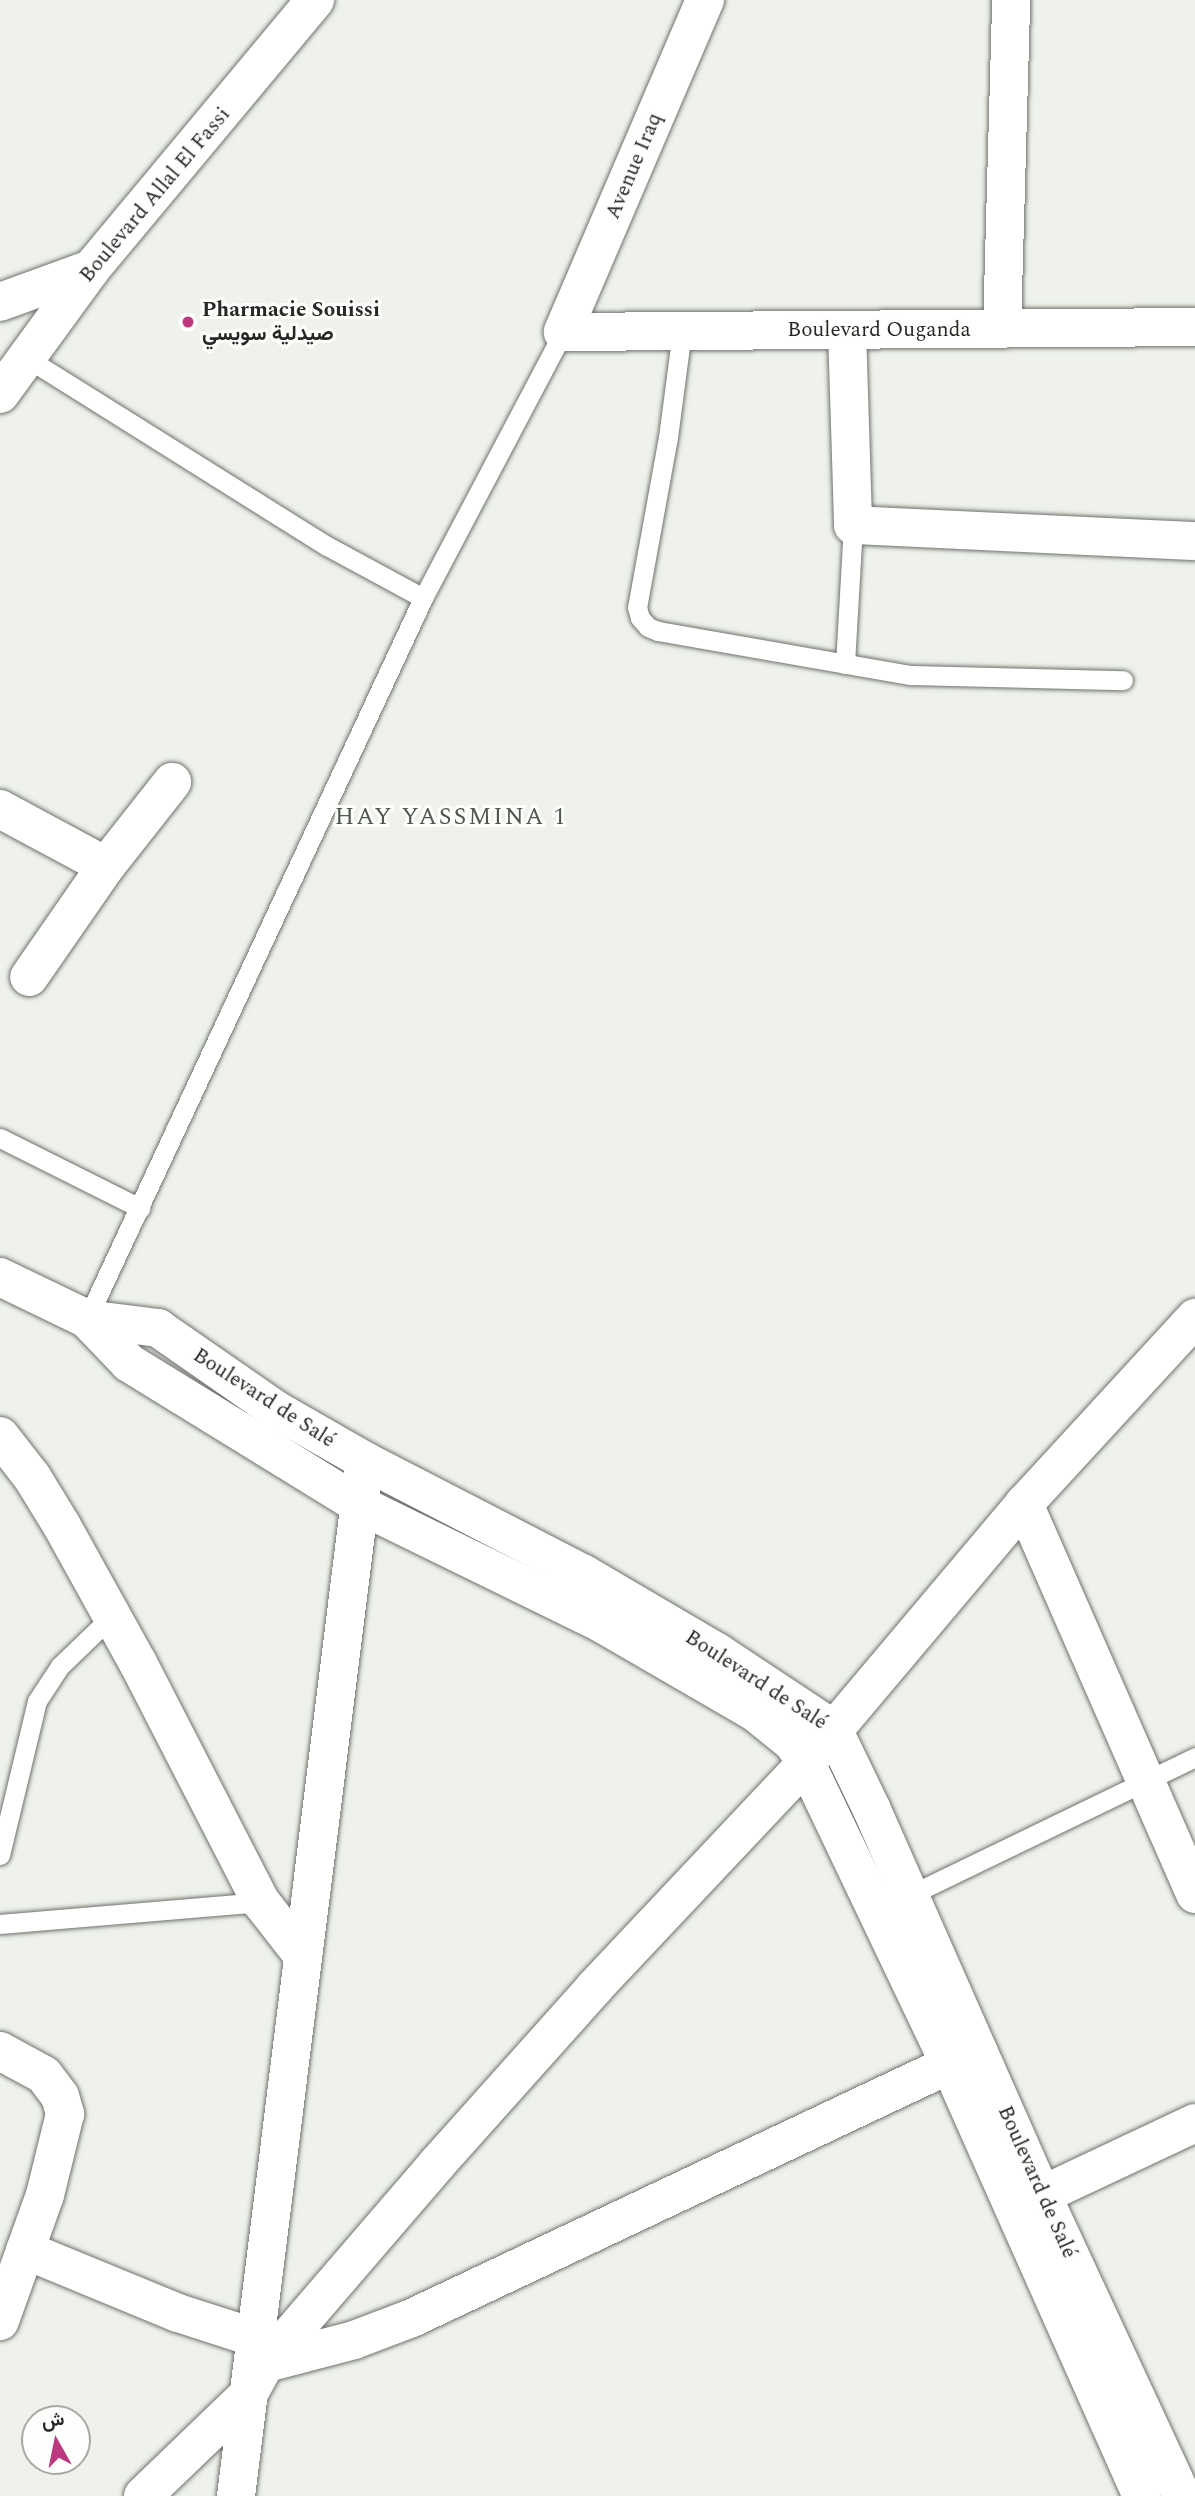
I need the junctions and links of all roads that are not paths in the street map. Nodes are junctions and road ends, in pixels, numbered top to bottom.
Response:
1 (315, 0) edge
2 (705, 0) edge
3 (1011, 0) edge
4 (91, 269) junction
5 (0, 302) edge
6 (1195, 327) edge
7 (1002, 329) junction
8 (847, 330) junction
9 (682, 331) junction
10 (563, 332) junction
11 (27, 358) junction
12 (0, 394) edge
13 (853, 525) junction
14 (1195, 541) edge
15 (423, 598) junction
16 (845, 664) junction
17 (1124, 680) dead end
18 (172, 782) dead end
19 (0, 809) edge
20 (106, 866) junction
21 (29, 977) dead end
22 (0, 1138) edge
23 (140, 1209) junction
24 (3, 1286) edge
25 (1195, 1318) edge
26 (87, 1319) junction
27 (0, 1436) edge
28 (365, 1461) junction
29 (1024, 1504) junction
30 (360, 1505) junction
31 (112, 1616) junction
32 (833, 1729) junction
33 (1195, 1757) edge
34 (806, 1763) junction
35 (1146, 1782) junction
36 (0, 1855) edge
37 (1195, 1894) edge
38 (911, 1895) junction
39 (261, 1902) junction
40 (0, 1924) edge
41 (303, 1956) junction
42 (0, 2051) edge
43 (963, 2057) junction
44 (1195, 2123) edge
45 (1042, 2195) junction
46 (25, 2250) junction
47 (0, 2321) edge
48 (257, 2365) junction
49 (143, 2496) edge
50 (236, 2496) edge
51 (1142, 2496) edge
52 (1182, 2496) edge

1 - 4 street, Boulevard Allal El Fassi
2 - 10 street, Avenue Iraq
3 - 7 street
4 - 5 street
4 - 11 street, Boulevard Allal El Fassi
6 - 7 street, Boulevard Ouganda
7 - 8 street, Boulevard Ouganda
8 - 9 street, Boulevard Ouganda
8 - 13 street
9 - 10 street, Boulevard Ouganda
9 - 16 lane
10 - 15 lane
11 - 12 street, Boulevard Allal El Fassi
11 - 15 lane
13 - 14 street
13 - 16 lane
15 - 23 lane
16 - 17 lane
18 - 20 street
19 - 20 street
20 - 21 street
22 - 23 lane
23 - 26 lane
24 - 26 street, Boulevard de Salé
25 - 29 street
26 - 28 street, Boulevard de Salé
26 - 30 street, Boulevard de Salé
27 - 31 street
28 - 30 street
28 - 32 street, Boulevard de Salé
29 - 32 street
29 - 35 street
30 - 34 street, Boulevard de Salé
30 - 41 street
31 - 36 lane
31 - 39 street
32 - 34 street
32 - 38 street, Boulevard de Salé
33 - 35 lane
34 - 43 street, Boulevard de Salé
34 - 48 street
35 - 37 street
35 - 38 lane
38 - 43 street, Boulevard de Salé
39 - 40 lane
39 - 41 street
41 - 48 street
42 - 46 street
43 - 45 street, Boulevard de Salé
43 - 48 street
43 - 51 street, Boulevard de Salé
44 - 45 street
45 - 52 street, Boulevard de Salé
46 - 47 street
46 - 48 street
48 - 49 street
48 - 50 street

